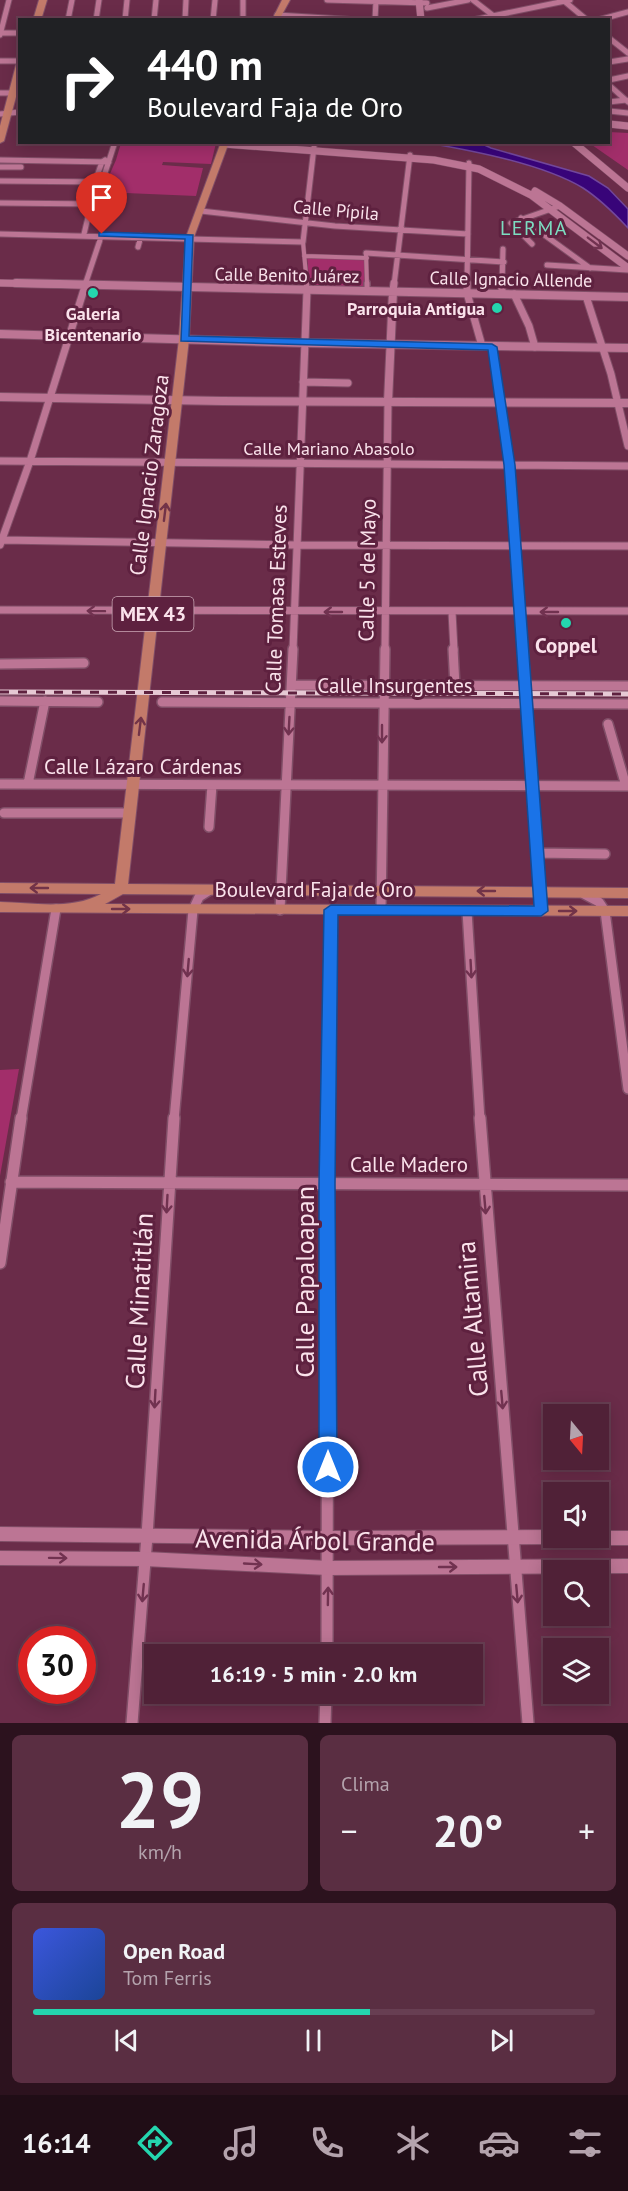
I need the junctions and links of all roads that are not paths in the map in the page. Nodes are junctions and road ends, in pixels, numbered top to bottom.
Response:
1 (9, 0) edge
2 (35, 0) edge
3 (43, 0) edge
4 (72, 0) edge
5 (99, 0) edge
6 (128, 0) edge
7 (156, 0) edge
8 (186, 0) edge
9 (215, 0) edge
10 (243, 0) edge
11 (285, 0) edge
12 (327, 0) edge
13 (468, 0) edge
14 (473, 0) edge
15 (566, 0) edge
16 (376, 1) edge
17 (424, 3) edge
18 (627, 13) edge
19 (276, 17) edge
20 (495, 17) edge
21 (31, 18) edge
22 (38, 18) edge
23 (68, 18) edge
24 (96, 18) edge
25 (124, 18) edge
26 (154, 18) edge
27 (185, 18) edge
28 (213, 18) edge
29 (243, 18) edge
30 (304, 18) edge
31 (375, 18) edge
32 (422, 18) edge
33 (428, 18) edge
34 (585, 18) edge
35 (606, 18) edge
36 (0, 33) edge
37 (18, 33) edge
38 (610, 39) edge
39 (618, 45) junction
40 (610, 46) edge
41 (628, 53) edge
42 (628, 60) edge
43 (0, 61) edge
44 (610, 62) edge
45 (18, 63) edge
46 (18, 70) edge
47 (628, 76) edge
48 (610, 80) edge
49 (610, 86) edge
50 (18, 88) edge
51 (628, 91) edge
52 (617, 92) junction
53 (0, 93) edge
54 (12, 93) junction
55 (627, 101) edge
56 (610, 102) edge
57 (610, 111) edge
58 (7, 112) edge
59 (628, 113) edge
60 (610, 126) edge
61 (628, 127) edge
62 (0, 141) edge
63 (114, 144) edge
64 (224, 144) edge
65 (239, 144) edge
66 (285, 144) edge
67 (580, 145) edge
68 (313, 150) junction
69 (409, 156) junction
70 (0, 160) edge
71 (106, 161) junction
72 (469, 165) junction
73 (0, 166) edge
74 (53, 167) dead end
75 (35, 174) dead end
76 (0, 181) edge
77 (33, 181) junction
78 (95, 182) junction
79 (103, 182) junction
80 (628, 188) edge
81 (0, 203) edge
82 (91, 206) junction
83 (560, 206) junction
84 (550, 209) junction
85 (201, 211) junction
86 (521, 218) junction
87 (304, 223) junction
88 (400, 231) junction
89 (0, 234) edge
90 (84, 234) junction
91 (102, 234) junction
92 (468, 234) junction
93 (141, 236) junction
94 (190, 237) junction
95 (303, 242) junction
96 (532, 244) dead end
97 (138, 247) dead end
98 (502, 249) dead end
99 (398, 255) junction
100 (304, 256) junction
101 (367, 256) junction
102 (628, 256) edge
103 (468, 260) junction
104 (504, 262) junction
105 (547, 265) dead end
106 (590, 268) junction
107 (628, 269) edge
108 (0, 283) edge
109 (86, 285) junction
110 (189, 288) junction
111 (307, 290) junction
112 (367, 291) junction
113 (393, 291) junction
114 (467, 293) junction
115 (502, 294) junction
116 (514, 294) junction
117 (586, 296) junction
118 (628, 297) edge
119 (0, 334) edge
120 (69, 336) junction
121 (184, 339) junction
122 (306, 343) junction
123 (391, 345) junction
124 (482, 346) junction
125 (492, 347) junction
126 (535, 347) junction
127 (603, 348) junction
128 (628, 348) edge
129 (303, 382) junction
130 (348, 383) dead end
131 (0, 398) edge
132 (48, 399) junction
133 (178, 401) junction
134 (301, 402) junction
135 (388, 402) junction
136 (502, 402) junction
137 (618, 402) junction
138 (628, 403) edge
139 (628, 446) edge
140 (0, 461) edge
141 (30, 461) junction
142 (171, 462) junction
143 (299, 463) junction
144 (388, 464) junction
145 (510, 465) junction
146 (628, 466) edge
147 (1, 542) edge
148 (161, 543) junction
149 (296, 545) junction
150 (386, 546) junction
151 (514, 547) junction
152 (628, 548) edge
153 (0, 610) edge
154 (628, 611) edge
155 (153, 612) junction
156 (294, 612) junction
157 (384, 612) junction
158 (452, 612) junction
159 (519, 612) junction
160 (0, 663) edge
161 (84, 663) dead end
162 (292, 685) junction
163 (382, 686) junction
164 (455, 686) junction
165 (524, 686) junction
166 (628, 686) edge
167 (0, 701) edge
168 (45, 702) junction
169 (98, 702) dead end
170 (162, 702) dead end
171 (290, 702) junction
172 (382, 703) junction
173 (526, 703) junction
174 (628, 704) edge
175 (608, 724) dead end
176 (0, 784) edge
177 (28, 784) junction
178 (133, 784) junction
179 (212, 785) junction
180 (286, 786) junction
181 (382, 786) junction
182 (533, 786) junction
183 (627, 786) edge
184 (4, 813) dead end
185 (130, 813) junction
186 (209, 827) dead end
187 (537, 853) junction
188 (605, 854) dead end
189 (0, 888) edge
190 (121, 889) junction
191 (210, 890) junction
192 (281, 890) junction
193 (381, 891) junction
194 (540, 892) junction
195 (574, 892) junction
196 (628, 892) edge
197 (0, 907) edge
198 (56, 909) junction
199 (193, 910) junction
200 (280, 910) junction
201 (331, 910) junction
202 (381, 910) junction
203 (467, 910) junction
204 (541, 911) junction
205 (605, 911) junction
206 (628, 911) edge
207 (628, 1089) edge
208 (10, 1182) junction
209 (168, 1182) junction
210 (327, 1184) junction
211 (484, 1184) junction
212 (628, 1185) edge
213 (0, 1263) edge
214 (0, 1534) edge
215 (147, 1536) junction
216 (513, 1537) junction
217 (543, 1537) edge
218 (328, 1538) junction
219 (609, 1538) edge
220 (628, 1538) edge
221 (0, 1558) edge
222 (145, 1559) junction
223 (628, 1566) edge
224 (515, 1567) junction
225 (328, 1568) junction
226 (327, 1644) edge
227 (326, 1704) edge
228 (132, 1723) edge
229 (325, 1723) edge
230 (528, 1723) edge

1 - 36 street
2 - 21 main road
3 - 22 main road
4 - 23 street
5 - 24 street
6 - 25 street
7 - 26 street
8 - 27 street
9 - 28 street
10 - 29 street
11 - 19 main road
12 - 16 street
13 - 17 street
14 - 20 street
15 - 20 street
15 - 34 street
16 - 17 street
16 - 31 street
17 - 32 street
17 - 33 street
18 - 35 street
19 - 30 street
36 - 37 street
38 - 39 street
39 - 40 street
39 - 41 street
42 - 44 street
43 - 45 street
46 - 54 main road
47 - 48 street
49 - 52 street
50 - 58 main road
51 - 52 street
52 - 55 street
53 - 54 street
54 - 58 main road
55 - 56 street
57 - 59 street
58 - 62 main road
60 - 61 street
63 - 71 street
64 - 85 main road, MEX 43
65 - 68 street
66 - 68 street
67 - 80 street
68 - 69 street
68 - 87 street
69 - 72 street
69 - 88 street, Calle 5 de Mayo
70 - 71 street
71 - 78 street
71 - 79 street
72 - 83 street
72 - 84 street
72 - 92 street
73 - 74 street
75 - 77 street
76 - 77 street
77 - 78 street
78 - 79 street
78 - 82 street
79 - 82 street
81 - 82 street
82 - 90 street
83 - 84 street
83 - 102 street
84 - 86 street
84 -> 107 street
85 - 87 street, Calle Pípila
85 - 94 main road, Calle Ignacio Zaragoza / MEX 43
86 - 96 street
86 - 106 street
87 - 88 street, Calle Pípila
87 - 95 street
88 - 92 street, Calle Pípila
88 - 99 street, Calle 5 de Mayo
89 - 90 street
90 - 91 street
91 - 93 street
91 - 109 street
92 - 103 street
93 - 94 street
93 - 97 street
94 - 95 street
94 - 110 main road, Calle Ignacio Zaragoza / MEX 43
95 - 100 street
98 - 104 street
99 - 101 street
99 - 103 street
99 - 113 street, Calle 5 de Mayo
100 - 101 street
100 - 111 street
101 - 112 street
103 - 104 street
103 - 114 street
104 - 115 street
105 - 106 street
106 - 107 street
108 - 109 street, Calle Benito Juárez
109 - 110 street, Calle Benito Juárez
109 - 120 street
110 - 111 street, Calle Benito Juárez
110 - 121 main road, Calle Ignacio Zaragoza / MEX 43
111 - 112 street, Calle Benito Juárez
111 - 122 street, Calle Tomasa Esteves
112 - 113 street, Calle Benito Juárez
113 - 114 street, Calle Ignacio Allende
113 - 123 street, Calle 5 de Mayo
114 - 115 street, Calle Ignacio Allende
114 - 124 street
115 - 116 street, Calle Ignacio Allende
116 - 117 street, Calle Ignacio Allende
116 - 126 street
117 - 118 street, Calle Ignacio Allende
117 - 127 street
119 - 120 street
120 - 121 street
120 - 132 street
121 - 122 street
121 - 133 main road, Calle Ignacio Zaragoza / MEX 43
122 - 123 street
122 - 129 street, Calle Tomasa Esteves
123 - 124 street
123 - 135 street, Calle 5 de Mayo
124 - 125 street
125 - 126 street
125 - 136 street
126 - 127 street
127 - 128 street
127 - 137 street
129 - 130 street
129 - 134 street, Calle Tomasa Esteves
131 - 132 street
132 - 133 street
132 - 141 street
133 - 134 street
133 - 142 main road, Calle Ignacio Zaragoza / MEX 43
134 - 135 street
134 - 143 street, Calle Tomasa Esteves
135 - 136 street
135 - 144 street, Calle 5 de Mayo
136 - 137 street
136 - 145 street
137 - 138 street
137 - 139 street
140 - 141 street, Calle Mariano Abasolo
141 - 142 street, Calle Mariano Abasolo
141 - 147 street
142 - 143 street, Calle Mariano Abasolo
148 -> 142 main road, Calle Ignacio Zaragoza / MEX 43
143 - 144 street, Calle Mariano Abasolo
143 - 149 street, Calle Tomasa Esteves
144 - 145 street, Calle Mariano Abasolo
144 - 150 street, Calle 5 de Mayo
145 - 146 street, Calle Mariano Abasolo
145 - 151 street
147 - 148 street
148 - 149 street
148 - 155 main road, Calle Ignacio Zaragoza / MEX 43
149 - 150 street
149 - 156 street, Calle Tomasa Esteves
150 - 151 street
150 - 157 street, Calle 5 de Mayo
151 - 152 street
151 - 159 street
155 -> 153 street
154 -> 159 street
155 - 156 street
178 -> 155 main road, Calle Ignacio Zaragoza / MEX 43
157 -> 156 street
156 - 162 street, Calle Tomasa Esteves
157 - 158 street
157 - 163 street, Calle 5 de Mayo
158 - 159 street
158 - 164 street
159 - 165 street
160 - 161 street
162 - 163 street, Calle Insurgentes
162 - 171 street, Calle Tomasa Esteves
163 - 164 street, Calle Insurgentes
163 - 172 street, Calle 5 de Mayo
164 - 165 street, Calle Insurgentes
165 - 166 street, Calle Insurgentes
165 - 173 street
167 - 168 street
168 - 169 street
168 - 177 street
170 - 171 street, Calle Insurgentes
171 - 172 street, Calle Insurgentes
171 -> 180 street, Calle Tomasa Esteves
172 - 173 street, Calle Insurgentes
172 -> 181 street, Calle 5 de Mayo
173 - 174 street, Calle Insurgentes
173 - 182 street
175 - 183 street
176 - 177 street, Calle Lázaro Cárdenas
177 - 178 street, Calle Lázaro Cárdenas
178 - 179 street, Calle Lázaro Cárdenas
178 - 185 main road, Calle Ignacio Zaragoza / MEX 43
179 - 180 street, Calle Lázaro Cárdenas
179 - 186 street
180 - 181 street, Calle Lázaro Cárdenas
180 - 192 street, Calle Tomasa Esteves
181 - 182 street, Calle Lázaro Cárdenas
181 - 193 street, Calle 5 de Mayo
182 - 183 street, Calle Lázaro Cárdenas
182 - 187 street
184 - 185 street
185 - 190 main road, Calle Ignacio Zaragoza / MEX 43
187 - 188 street
187 - 194 street
190 -> 189 main road, Boulevard Faja de Oro
190 - 191 main road, Boulevard Faja de Oro
190 - 198 main road
191 - 192 main road, Boulevard Faja de Oro
191 - 199 street
192 - 193 main road, Boulevard Faja de Oro
192 - 200 street, Calle Tomasa Esteves
194 -> 193 main road, Boulevard Faja de Oro
193 - 202 street, Calle 5 de Mayo
194 - 195 main road, Boulevard Faja de Oro
194 - 204 street
195 - 196 main road, Boulevard Faja de Oro
195 - 205 street
197 - 198 main road, Boulevard Faja de Oro
198 -> 199 main road, Boulevard Faja de Oro
198 - 208 street
199 - 200 main road, Boulevard Faja de Oro
199 -> 209 street, Calle Minatitlán
200 - 201 main road, Boulevard Faja de Oro
201 - 202 main road, Boulevard Faja de Oro
201 - 210 street, Calle Papaloapan
202 - 203 main road, Boulevard Faja de Oro
203 - 204 main road, Boulevard Faja de Oro
203 -> 211 street, Calle Altamira
204 -> 205 main road, Boulevard Faja de Oro
205 - 206 main road, Boulevard Faja de Oro
205 - 207 street
208 - 209 street, Calle Madero
208 - 213 street
209 - 210 street, Calle Madero
209 -> 215 street, Calle Minatitlán
210 - 211 street, Calle Madero
210 - 218 street, Calle Papaloapan
211 - 212 street, Calle Madero
211 -> 216 street, Calle Altamira
214 - 215 street, Avenida Árbol Grande
215 - 218 street, Avenida Árbol Grande
215 - 222 street, Calle Minatitlán
216 - 217 street, Avenida Árbol Grande
216 - 218 street, Avenida Árbol Grande
216 - 224 street, Calle Altamira
218 - 225 street, Calle Papaloapan
219 - 220 street
221 -> 222 street, Avenida Árbol Grande
222 -> 225 street, Avenida Árbol Grande
222 -> 228 street, Calle Minatitlán
223 - 224 street, Avenida Árbol Grande
225 -> 224 street, Avenida Árbol Grande
224 -> 230 street, Calle Altamira
226 -> 225 street, Calle Papaloapan
227 - 229 street

